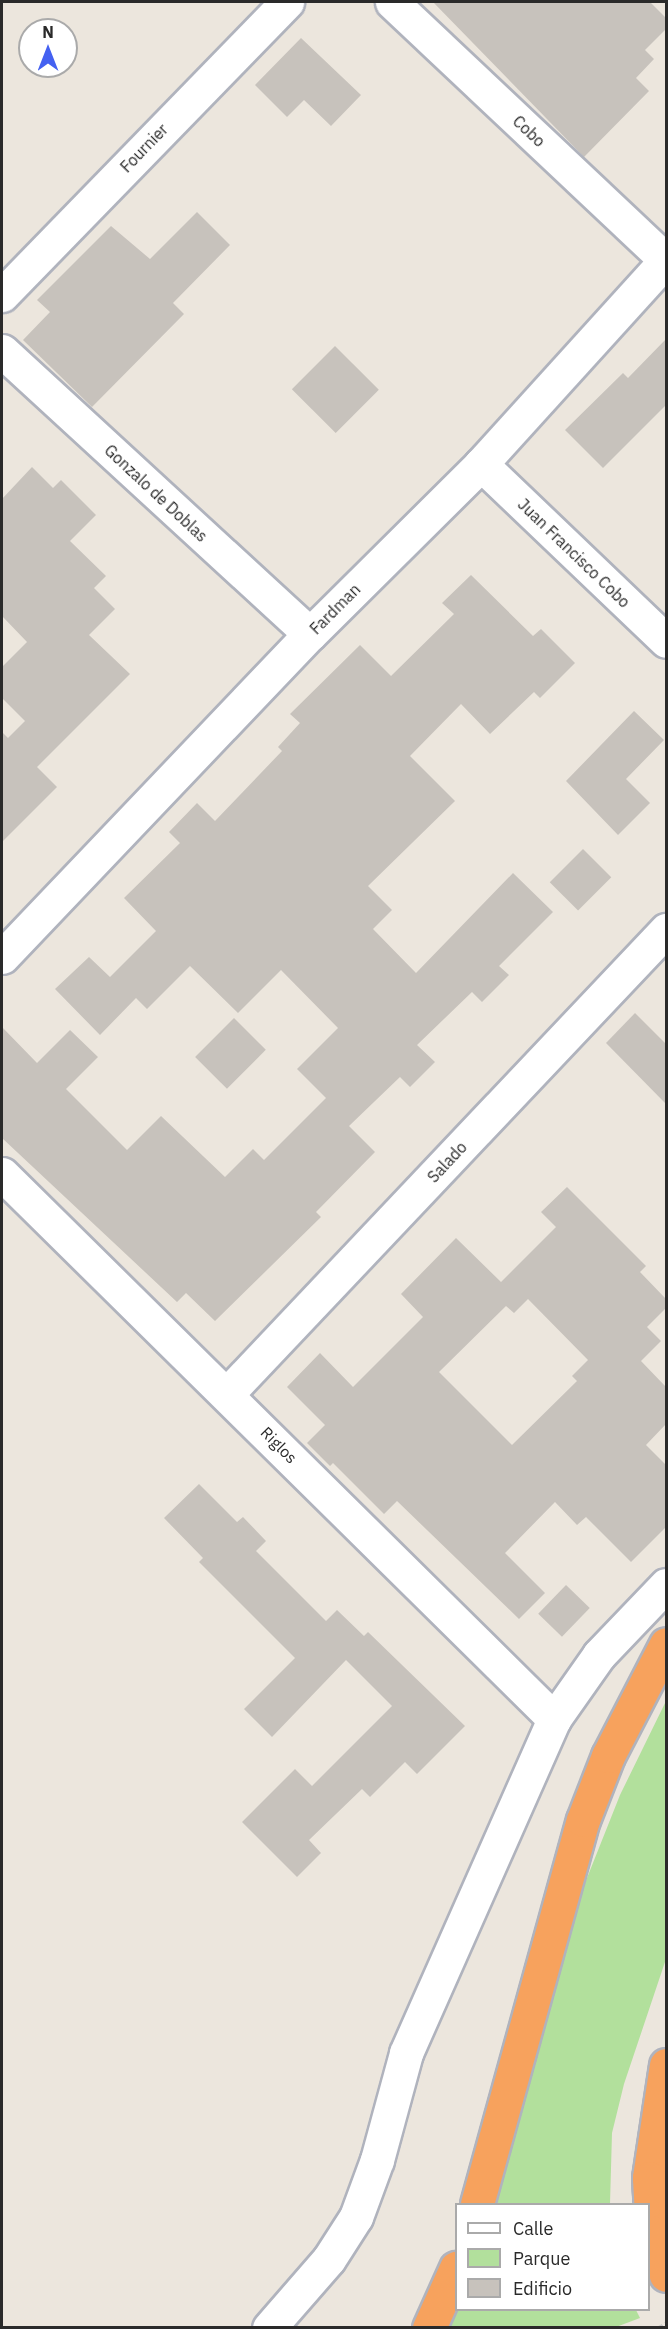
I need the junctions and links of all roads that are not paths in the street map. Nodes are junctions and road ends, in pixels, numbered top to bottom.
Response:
1 (287, 2) edge
2 (392, 2) edge
3 (666, 260) edge
4 (2, 295) edge
5 (2, 351) edge
6 (481, 464) junction
7 (310, 634) junction
8 (666, 641) edge
9 (666, 930) edge
10 (2, 957) edge
11 (2, 1174) edge
12 (228, 1394) junction
13 (666, 1585) edge
14 (666, 1644) edge
15 (554, 1719) junction
16 (666, 2065) edge
17 (478, 2203) edge
18 (455, 2270) edge
19 (666, 2275) edge
20 (269, 2328) edge
21 (429, 2328) edge

1 - 4 street, Fournier
2 - 3 street, Cobo
3 - 6 street, Fardman
5 - 7 street, Gonzalo de Doblas
6 - 7 street, Fardman
6 - 8 street, Juan Francisco Cobo
7 - 10 street, Fardman
9 - 12 street, Salado
11 - 12 street, Riglos
12 - 15 street, Riglos
13 - 15 street
14 - 17 highway
15 - 20 street
16 - 19 highway
18 - 21 highway

